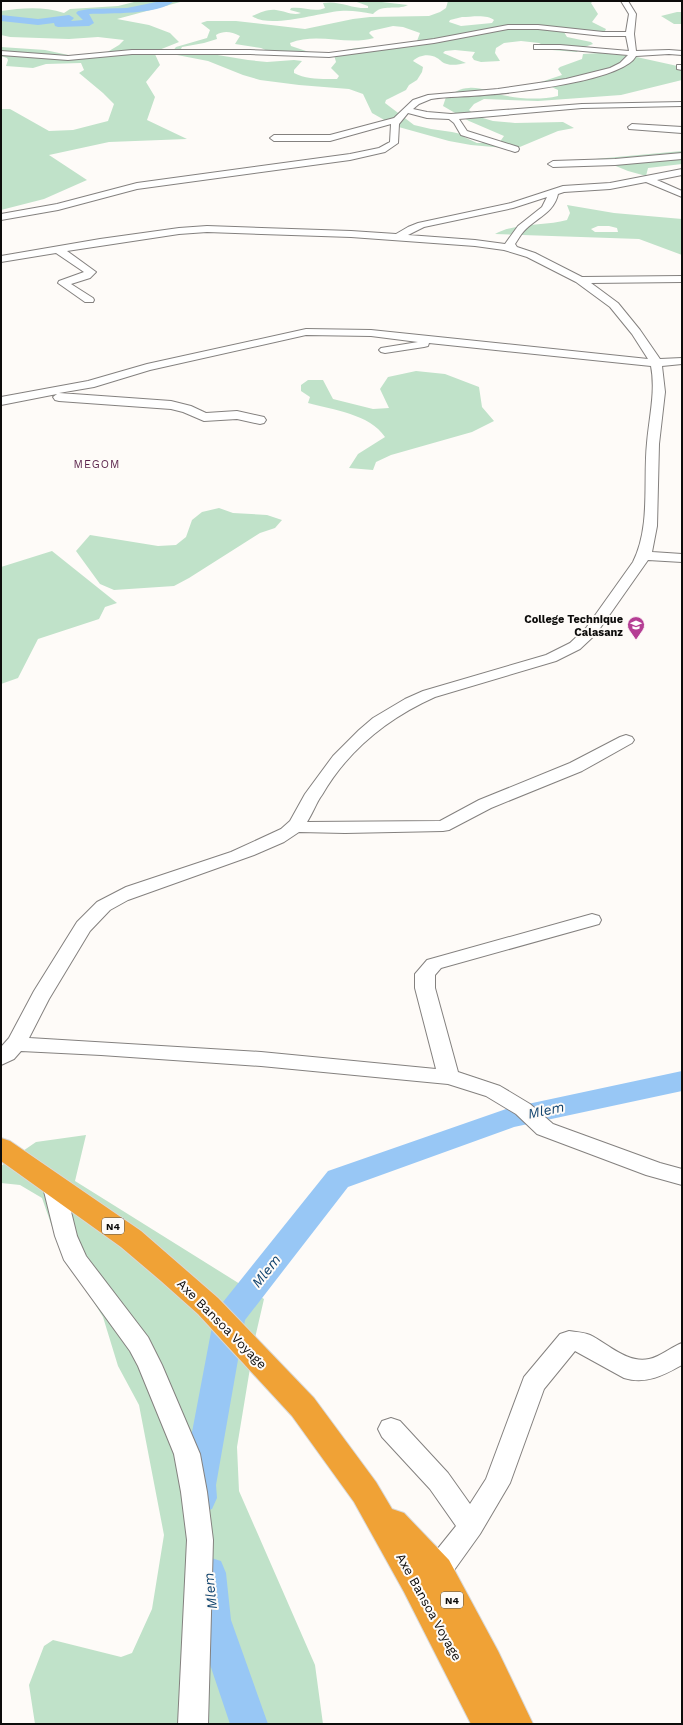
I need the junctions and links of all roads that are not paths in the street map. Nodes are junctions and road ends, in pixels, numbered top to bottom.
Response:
1 (624, 1) edge
2 (630, 34) junction
3 (537, 47) dead end
4 (75, 50) dead end
5 (1, 53) edge
6 (682, 53) edge
7 (632, 54) junction
8 (93, 56) junction
9 (682, 104) edge
10 (407, 110) junction
11 (451, 117) junction
12 (398, 120) junction
13 (632, 127) dead end
14 (682, 130) edge
15 (274, 138) dead end
16 (515, 149) dead end
17 (682, 156) edge
18 (553, 164) dead end
19 (682, 172) edge
20 (648, 179) junction
21 (553, 193) junction
22 (682, 194) edge
23 (1, 217) edge
24 (399, 237) junction
25 (512, 248) junction
26 (58, 249) junction
27 (1, 259) edge
28 (682, 279) edge
29 (580, 280) junction
30 (89, 300) dead end
31 (399, 328) dead end
32 (454, 342) junction
33 (385, 350) dead end
34 (682, 361) edge
35 (656, 363) junction
36 (43, 394) junction
37 (1, 401) edge
38 (260, 420) dead end
39 (644, 556) junction
40 (682, 558) edge
41 (626, 740) dead end
42 (295, 827) junction
43 (592, 920) dead end
44 (8, 1051) edge
45 (449, 1077) junction
46 (1, 1148) edge
47 (682, 1177) edge
48 (53, 1183) junction
49 (682, 1353) edge
50 (391, 1429) dead end
51 (471, 1526) junction
52 (426, 1576) junction
53 (193, 1724) edge
54 (489, 1724) edge
55 (516, 1724) edge

1 - 2 street
2 - 7 street
2 - 8 street
3 - 7 street
4 - 8 street
5 - 8 street
6 - 7 street
7 - 10 street
9 - 11 street
10 - 11 street
10 - 12 street
11 - 16 street
12 - 15 street
12 - 23 street
13 - 14 street
17 - 18 street
19 - 20 street
20 - 21 street
20 - 22 street
21 - 24 street
21 - 25 street
24 - 25 street
24 - 26 street
25 - 29 street
26 - 27 street
26 - 30 street
28 - 29 street
29 - 35 street
31 - 32 street
32 - 33 street
32 - 35 street
32 - 36 street
34 - 35 street
35 - 39 street
36 - 37 street
36 - 38 street
39 - 40 street
39 - 42 street
41 - 42 street
42 - 44 street
43 - 45 street
44 - 45 street
45 - 47 street
46 - 48 highway, N4
48 - 52 highway, Axe Bansoa Voyage / N4
48 - 53 street
49 - 51 street
50 - 51 street
51 - 52 street
52 - 54 highway, Axe Bansoa Voyage / N4
52 - 55 highway, Axe Bansoa Voyage / N4

